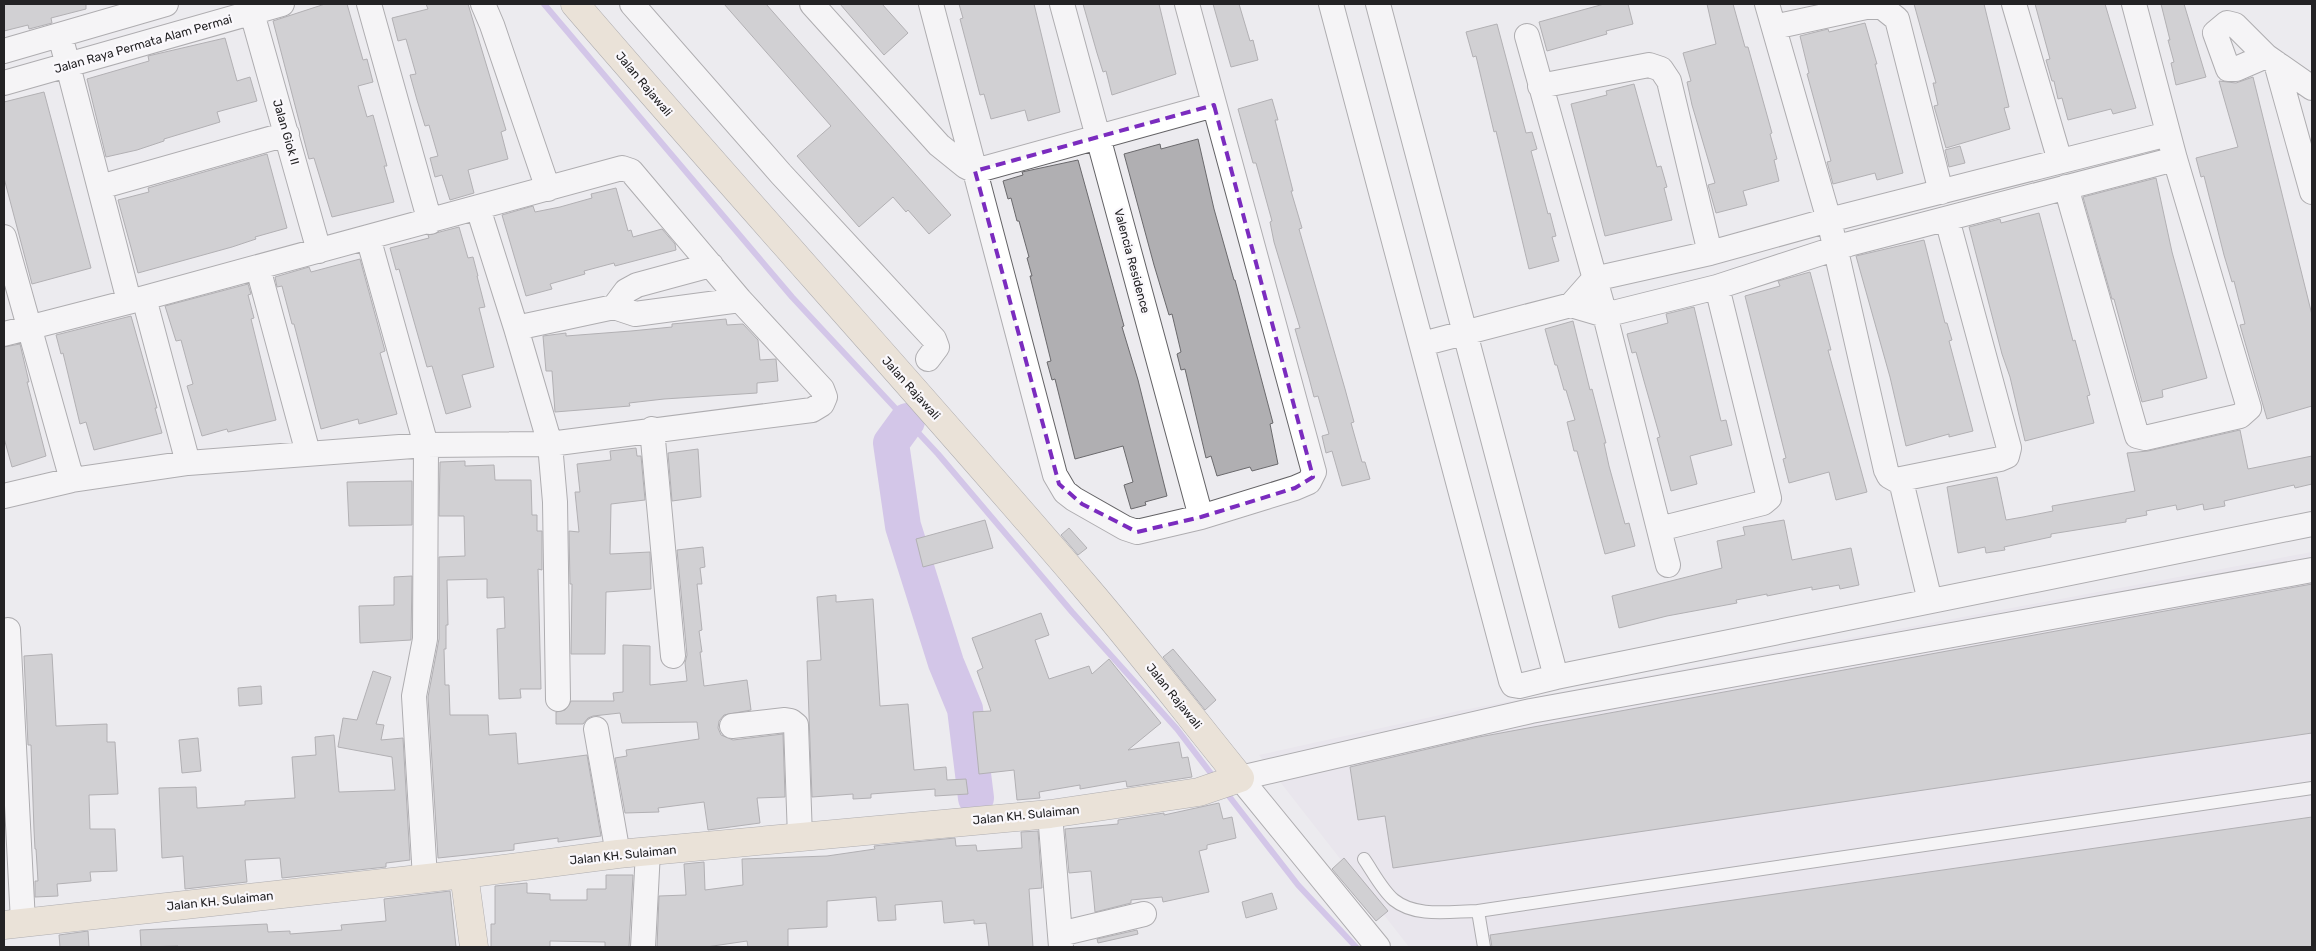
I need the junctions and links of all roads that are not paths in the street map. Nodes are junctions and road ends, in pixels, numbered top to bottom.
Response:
1 (166, 4) edge
2 (282, 4) edge
3 (369, 4) edge
4 (483, 4) edge
5 (575, 4) edge
6 (632, 4) edge
7 (812, 4) edge
8 (930, 4) edge
9 (1062, 4) edge
10 (1187, 4) edge
11 (1331, 4) edge
12 (1378, 4) edge
13 (1767, 4) edge
14 (2014, 4) edge
15 (2134, 4) edge
16 (252, 13) junction
17 (1774, 27) junction
18 (60, 35) junction
19 (1527, 36) dead end
20 (4, 51) edge
21 (67, 65) junction
22 (4, 83) edge
23 (1540, 86) junction
24 (2312, 88) edge
25 (1214, 105) junction
26 (287, 134) junction
27 (2168, 134) junction
28 (1098, 137) junction
29 (2305, 139) edge
30 (2175, 159) junction
31 (2060, 161) junction
32 (975, 171) junction
33 (1996, 177) junction
34 (100, 187) junction
35 (2066, 188) junction
36 (548, 189) junction
37 (1941, 192) junction
38 (2312, 192) edge
39 (2005, 205) junction
40 (478, 208) junction
41 (1947, 219) junction
42 (1828, 220) junction
43 (430, 222) junction
44 (4, 237) edge
45 (368, 237) junction
46 (1835, 248) junction
47 (319, 251) junction
48 (1710, 253) junction
49 (710, 265) junction
50 (258, 268) junction
51 (1594, 279) junction
52 (1716, 287) junction
53 (137, 300) junction
54 (740, 300) junction
55 (1571, 305) junction
56 (614, 306) junction
57 (1604, 315) junction
58 (28, 328) junction
59 (516, 328) junction
60 (4, 334) edge
61 (1464, 334) junction
62 (1422, 344) junction
63 (928, 359) dead end
64 (652, 430) junction
65 (550, 444) junction
66 (426, 445) junction
67 (308, 453) junction
68 (188, 463) junction
69 (72, 480) junction
70 (1901, 481) junction
71 (4, 496) edge
72 (1201, 517) junction
73 (2312, 524) edge
74 (1659, 530) junction
75 (1668, 565) dead end
76 (2312, 570) edge
77 (1930, 601) junction
78 (8, 630) dead end
79 (673, 656) dead end
80 (1556, 677) junction
81 (558, 699) dead end
82 (732, 726) dead end
83 (596, 729) dead end
84 (1225, 783) junction
85 (2312, 788) edge
86 (1050, 814) junction
87 (800, 837) junction
88 (648, 851) junction
89 (618, 854) junction
90 (1364, 859) dead end
91 (464, 874) junction
92 (424, 878) junction
93 (1478, 911) junction
94 (1144, 914) dead end
95 (13, 923) edge
96 (1060, 940) edge
97 (474, 947) edge
98 (643, 947) edge
99 (1378, 947) edge
100 (1484, 947) edge

1 - 18 street
2 - 16 street, Jalan Raya Permata Alam Permai
3 - 43 street
4 - 36 street
5 - 84 street, Jalan Rajawali
6 - 63 street
7 - 32 street
8 - 32 street
9 - 28 street, Valencia Residence
10 - 25 street
11 - 62 street
12 - 61 street
13 - 17 street
14 - 31 street
15 - 27 street
16 - 21 street, Jalan Raya Permata Alam Permai
16 - 26 street, Jalan Giok II
17 - 37 street
17 - 42 street
18 - 20 street
18 - 21 street
19 - 23 street
21 - 22 street, Jalan Raya Permata Alam Permai
21 - 34 street
23 - 48 street
23 - 51 street
24 - 29 street
25 - 28 street
25 - 72 street
26 - 34 street
26 - 47 street, Jalan Giok II
27 - 30 street
27 - 31 street
28 - 32 street
28 - 72 street, Valencia Residence
29 - 38 street
30 - 35 street
30 - 35 street
31 - 33 street
32 - 72 street
33 - 37 street
33 - 39 street
34 - 53 street
35 - 39 street
36 - 40 street
36 - 49 street
37 - 42 street
39 - 41 street
40 - 43 street
40 - 59 street
41 - 46 street
41 - 70 street
42 - 46 street
42 - 48 street
43 - 45 street
44 - 58 street
45 - 47 street
45 - 66 street
46 - 52 street
46 - 70 street
47 - 50 street
48 - 51 street
49 - 54 street
49 - 56 street
50 - 53 street
50 - 67 street
51 - 55 street
51 - 57 street
52 - 57 street
52 - 74 street
53 - 58 street
53 - 68 street
54 - 56 street
54 - 64 street
55 - 57 street
55 - 61 street
56 - 59 street
57 - 74 street
58 - 60 street
58 - 69 street
59 - 65 street
61 - 62 street
61 - 80 street
62 - 80 street
64 - 65 street
64 - 79 street
65 - 66 street
65 - 81 street
66 - 67 street
66 - 92 street
67 - 68 street
68 - 69 street
69 - 71 street
70 - 77 street
73 - 77 street
74 - 75 street
76 - 84 street
77 - 80 street
78 - 95 street
82 - 87 street
83 - 89 street
84 - 86 street, Jalan KH. Sulaiman
84 - 99 street
85 - 93 lane
86 - 87 street, Jalan KH. Sulaiman
86 - 96 street
87 - 88 street, Jalan KH. Sulaiman
88 - 89 street, Jalan KH. Sulaiman
88 - 98 street
89 - 91 street, Jalan KH. Sulaiman
90 - 93 lane
91 - 92 street, Jalan KH. Sulaiman
91 - 97 street
92 - 95 street, Jalan KH. Sulaiman
93 - 100 lane
94 - 96 street

